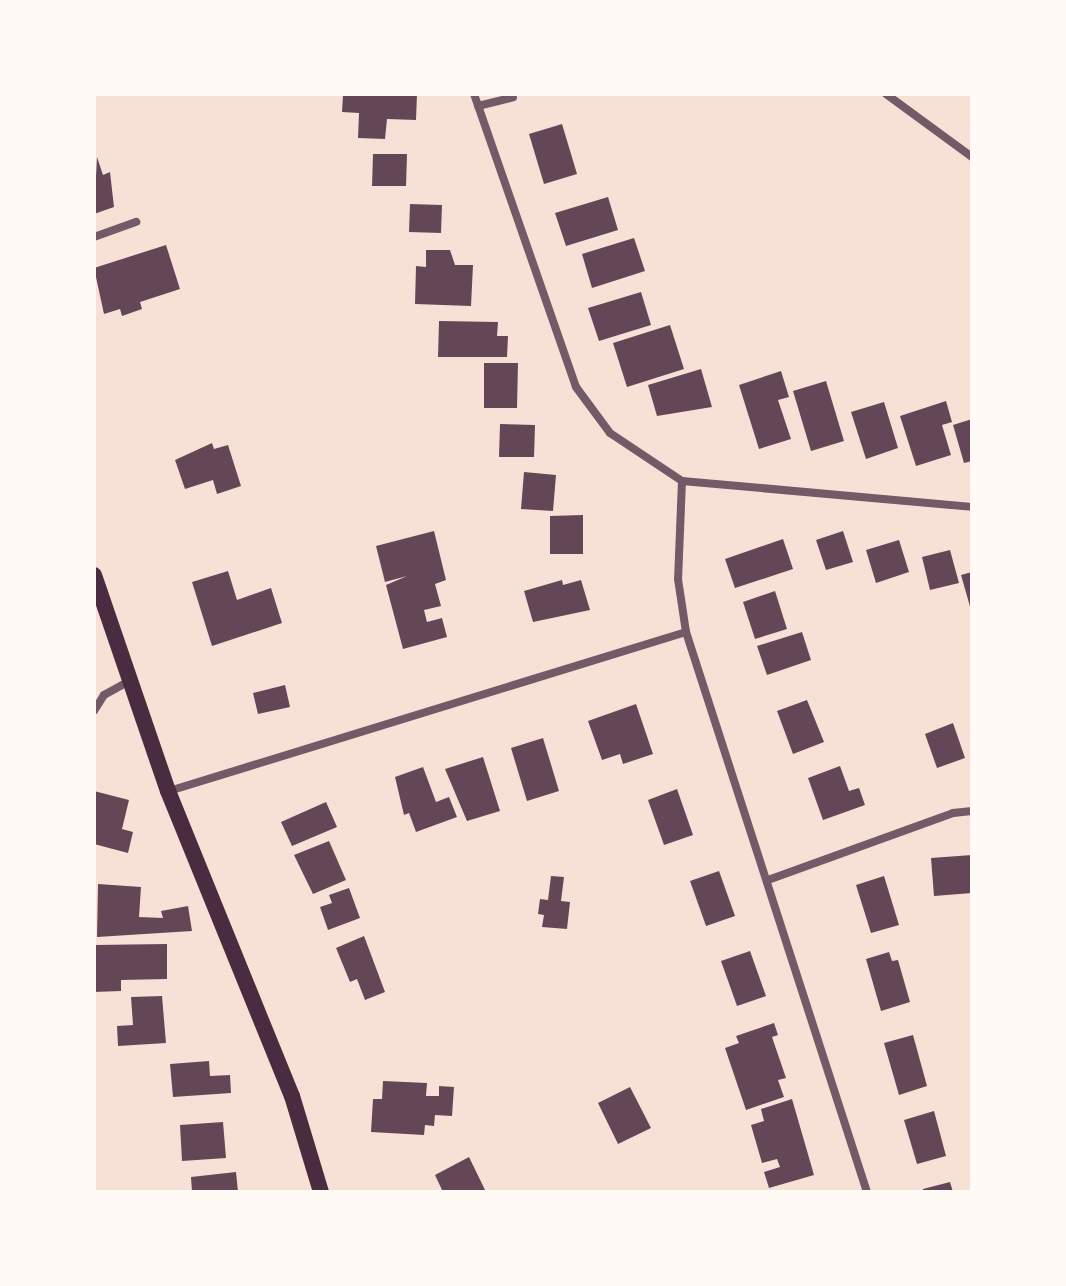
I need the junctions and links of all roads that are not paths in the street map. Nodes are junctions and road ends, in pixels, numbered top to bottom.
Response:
1 (474, 94) edge
2 (886, 94) edge
3 (513, 97) dead end
4 (478, 106) junction
5 (972, 157) edge
6 (136, 222) dead end
7 (94, 237) edge
8 (682, 481) junction
9 (972, 507) edge
10 (94, 575) edge
11 (686, 632) junction
12 (129, 681) junction
13 (94, 711) edge
14 (168, 791) junction
15 (972, 811) edge
16 (768, 880) junction
17 (321, 1192) edge
18 (867, 1192) edge

1 - 4 street
2 - 5 street
3 - 4 street
4 - 8 street
6 - 7 street
8 - 9 street
8 - 11 street
10 - 12 main road
11 - 14 street
11 - 16 street
12 - 13 street
12 - 14 main road
14 - 17 main road
15 - 16 street
16 - 18 street

